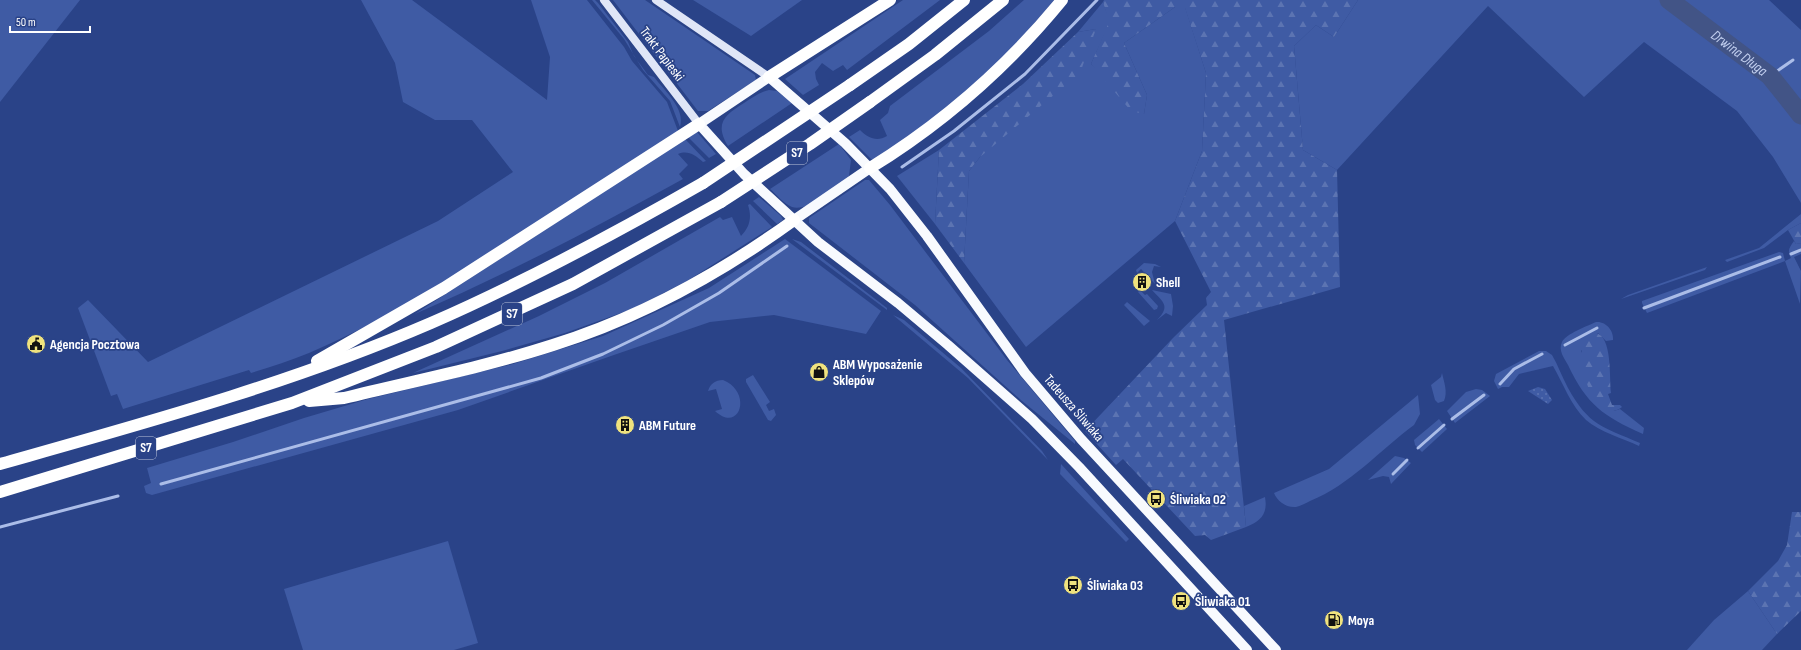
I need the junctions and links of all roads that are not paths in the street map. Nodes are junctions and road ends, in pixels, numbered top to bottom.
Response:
1 (604, 0) edge
2 (656, 0) edge
3 (890, 0) edge
4 (964, 0) edge
5 (1003, 0) edge
6 (1062, 0) edge
7 (769, 78) junction
8 (699, 124) junction
9 (870, 168) junction
10 (794, 220) junction
11 (286, 379) junction
12 (292, 403) junction
13 (0, 464) edge
14 (0, 492) edge
15 (1247, 650) edge
16 (1276, 650) edge

1 - 8 street, Trakt Papieski
2 - 7 street
3 - 7 highway
4 - 11 highway, S7, bridge
5 - 12 highway, S7, bridge
6 - 9 highway
7 - 8 main road
7 - 9 main road, Tadeusza Śliwiaka
8 - 10 main road
8 - 11 highway
9 - 10 main road
9 - 16 main road, Tadeusza Śliwiaka
10 - 12 highway
10 - 15 main road
11 - 13 highway, S7
12 - 14 highway, S7

